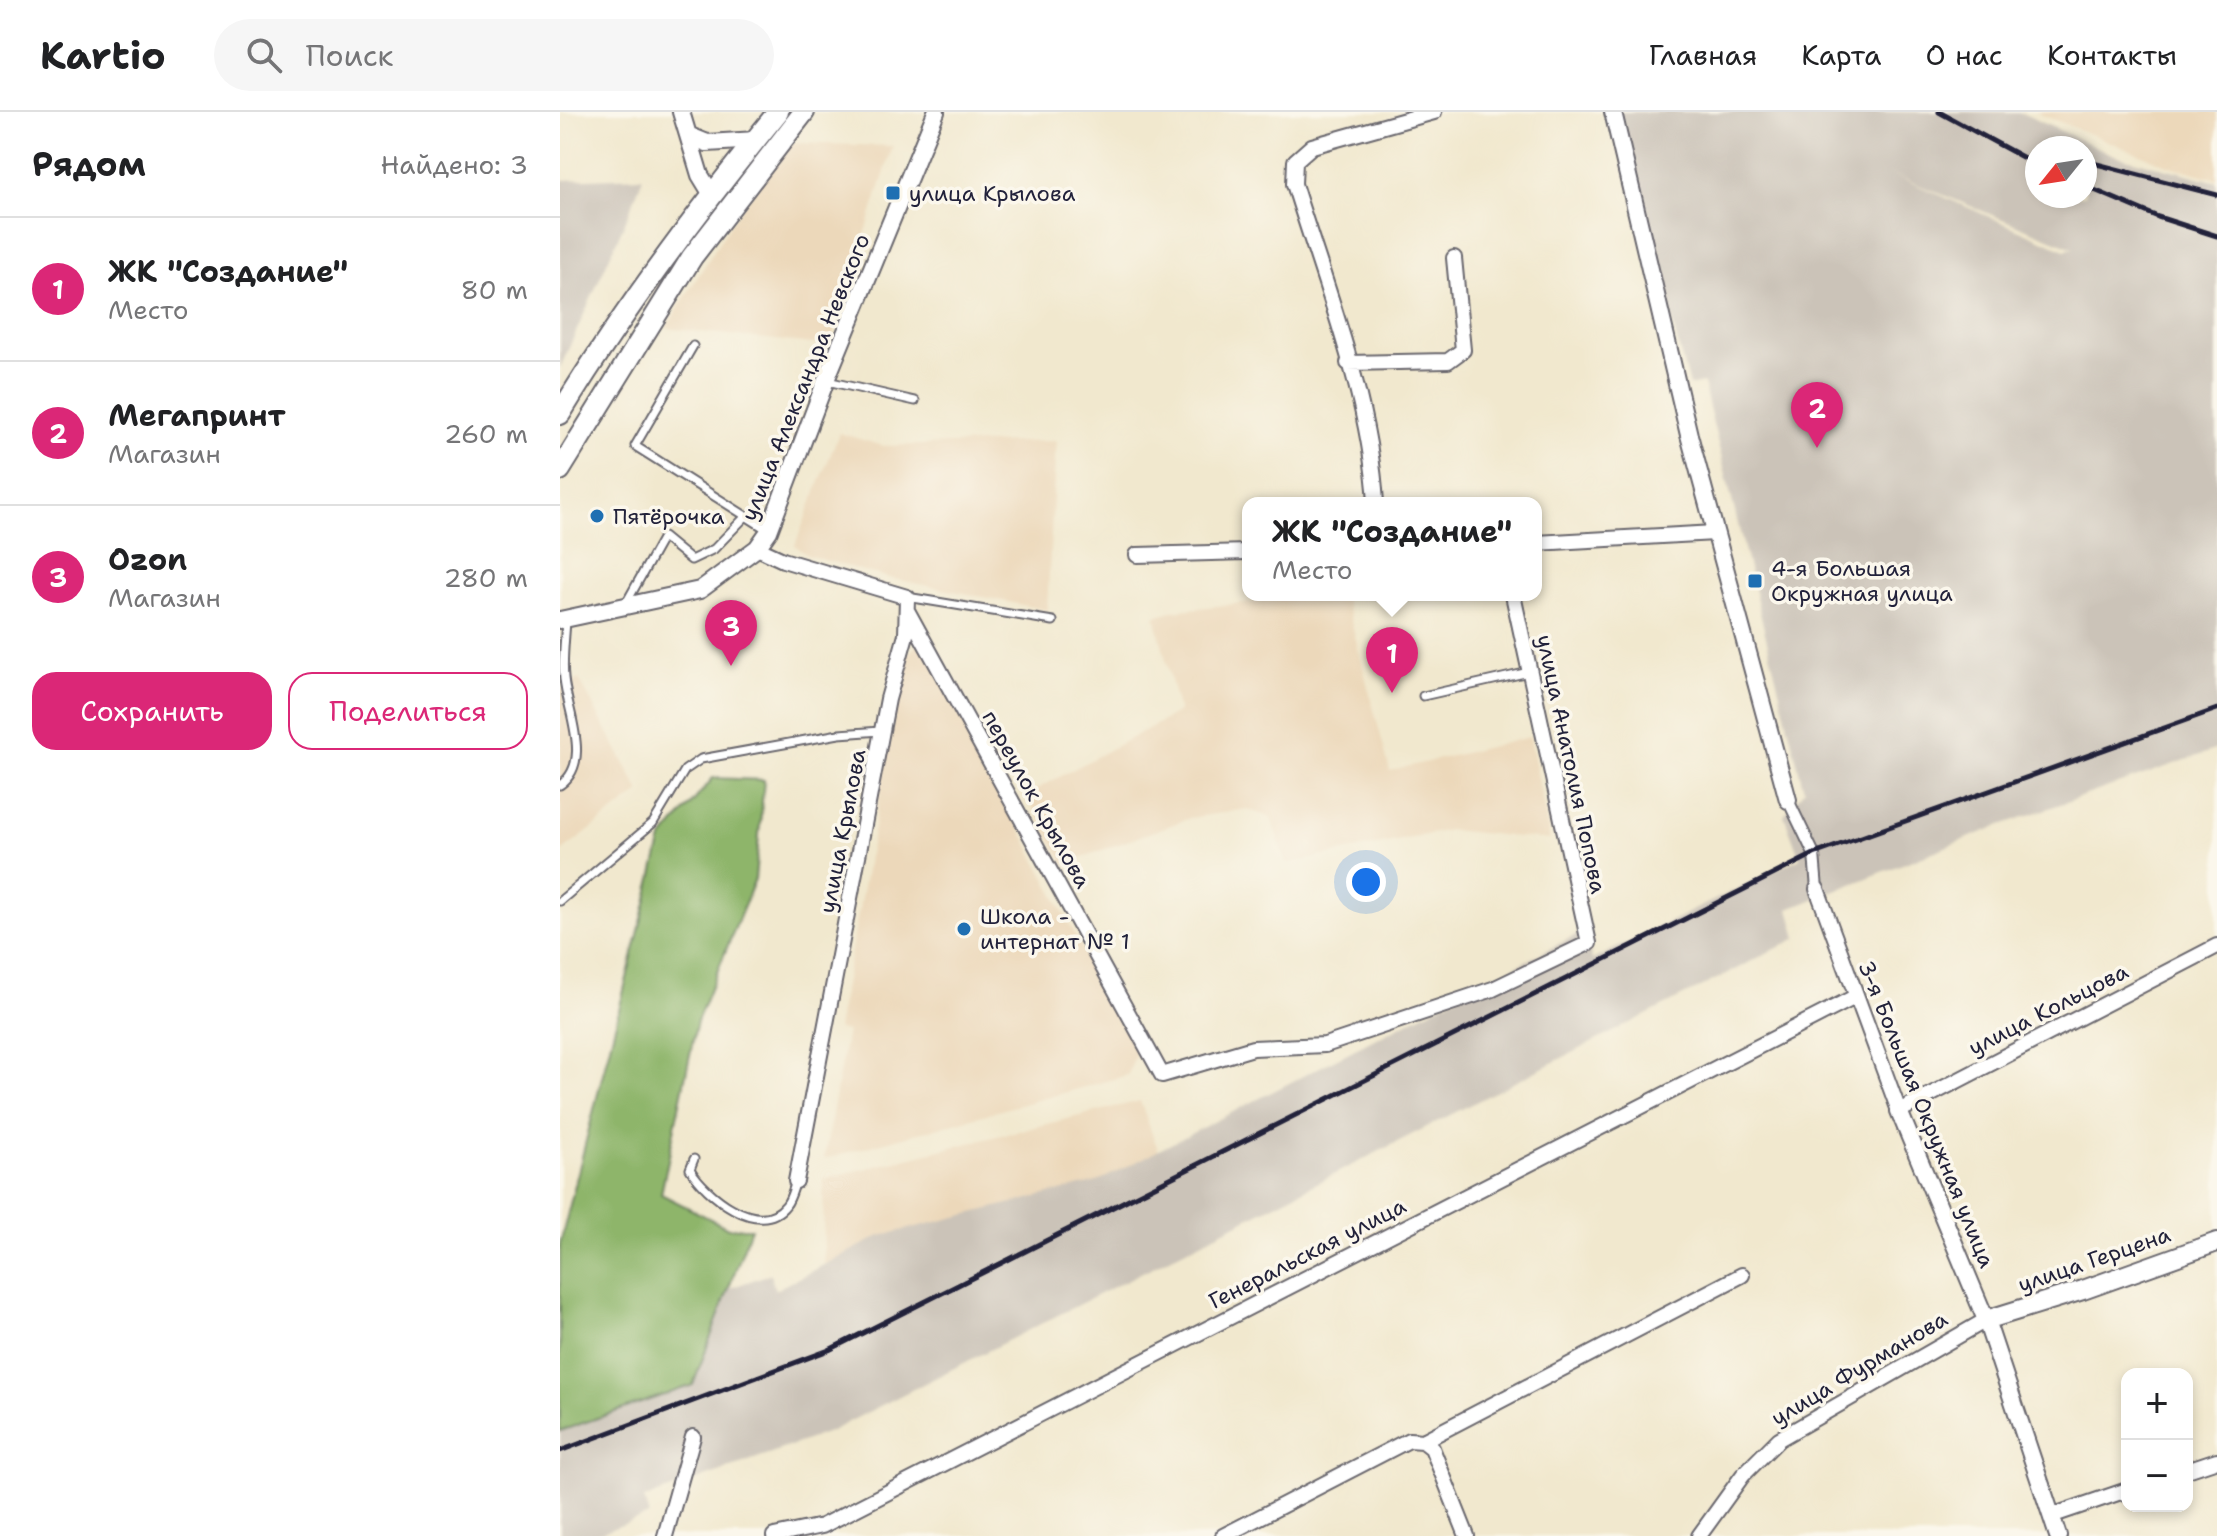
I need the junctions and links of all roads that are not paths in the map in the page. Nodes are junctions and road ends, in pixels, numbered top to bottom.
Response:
1 (681, 112) edge
2 (778, 112) edge
3 (804, 112) edge
4 (936, 112) edge
5 (1434, 112) edge
6 (1613, 112) edge
7 (690, 136) junction
8 (757, 140) junction
9 (711, 193) junction
10 (1454, 258) dead end
11 (693, 346) dead end
12 (1348, 363) junction
13 (826, 380) junction
14 (915, 401) dead end
15 (560, 414) edge
16 (560, 470) edge
17 (1376, 497) edge
18 (746, 516) junction
19 (769, 531) junction
20 (1715, 533) junction
21 (1542, 543) edge
22 (757, 548) junction
23 (1242, 552) edge
24 (1137, 555) dead end
25 (1514, 601) edge
26 (908, 604) junction
27 (625, 605) junction
28 (563, 618) edge
29 (1053, 621) dead end
30 (1529, 672) junction
31 (562, 673) edge
32 (1423, 696) dead end
33 (569, 710) junction
34 (560, 715) edge
35 (883, 731) junction
36 (560, 785) edge
37 (1788, 800) joint
38 (1817, 889) joint
39 (560, 901) edge
40 (1589, 943) joint
41 (2217, 946) edge
42 (1855, 997) junction
43 (1899, 1111) junction
44 (694, 1159) dead end
45 (796, 1181) joint
46 (2217, 1242) edge
47 (1742, 1275) dead end
48 (1986, 1320) junction
49 (693, 1437) dead end
50 (1423, 1441) junction
51 (2217, 1460) edge
52 (2193, 1468) edge
53 (2121, 1492) edge
54 (2051, 1516) junction
55 (665, 1536) edge
56 (774, 1536) edge
57 (1223, 1536) edge
58 (1467, 1536) edge
59 (1699, 1536) edge
60 (2058, 1536) edge

1 - 7 street
2 - 8 main road
3 - 16 main road
4 - 13 street, улица Александра Невского
5 - 12 street
6 - 20 street
7 - 8 street
7 - 9 street
8 - 9 main road
9 - 15 main road
10 - 12 street
11 - 18 lane
12 - 17 street
13 - 14 lane
13 - 19 street, улица Александра Невского
18 - 19 lane
18 - 27 lane
19 - 22 street, улица Александра Невского
20 - 21 street
20 - 37 street
22 - 26 street
22 - 27 street, улица Александра Невского
23 - 24 street
25 - 30 street, улица Анатолия Попова
26 - 29 lane
26 - 35 street, улица Крылова
26 - 40 street, переулок Крылова
27 - 28 street, улица Александра Невского
28 - 31 lane
30 - 32 lane
30 - 40 street, улица Анатолия Попова
31 - 33 lane
33 - 34 lane
33 - 36 lane
35 - 39 lane
35 - 45 street, улица Крылова
37 - 38 street, 3-я Большая Окружная улица
38 - 42 street, 3-я Большая Окружная улица
41 - 43 street, улица Кольцова
42 - 43 street, 3-я Большая Окружная улица
42 - 56 street, Генеральская улица
43 - 48 street, 3-я Большая Окружная улица
44 - 45 lane
46 - 48 main road, улица Герцена
47 - 50 street
48 - 54 street, 3-я Большая Окружная улица
48 - 59 street, улица Фурманова
49 - 55 street
50 - 57 street
50 - 58 street
51 - 52 street
53 - 54 street
54 - 60 street, 3-я Большая Окружная улица

